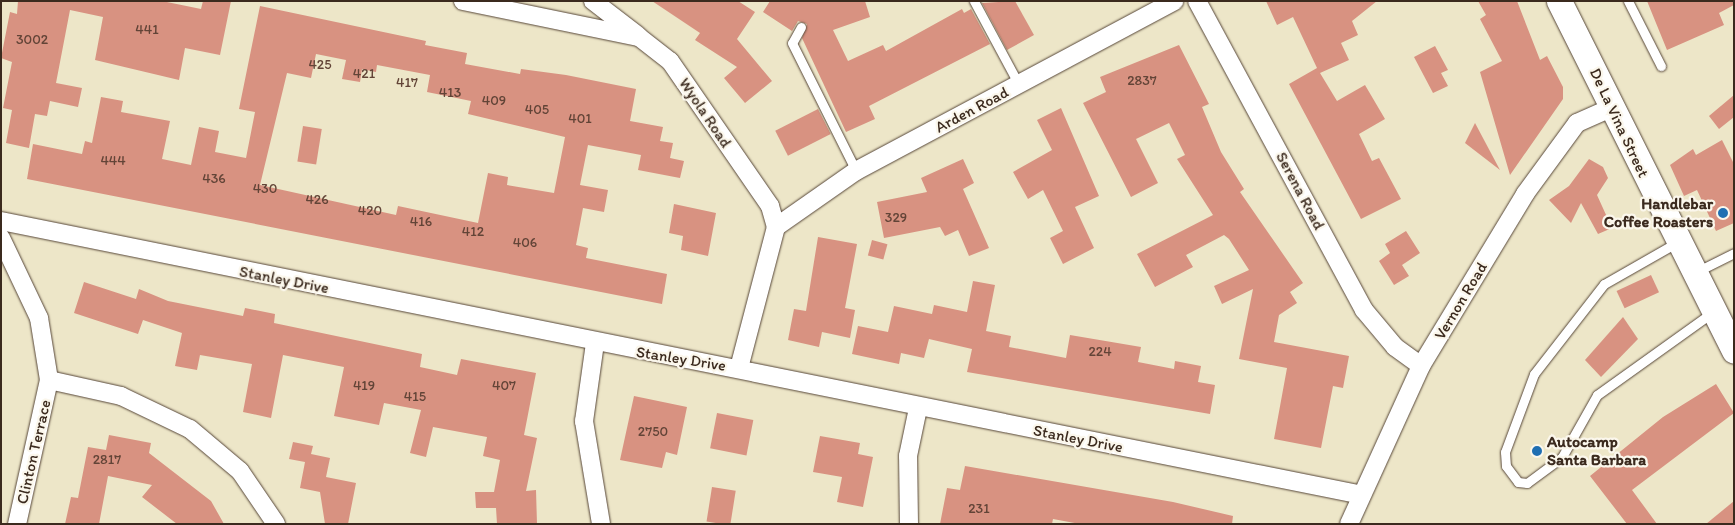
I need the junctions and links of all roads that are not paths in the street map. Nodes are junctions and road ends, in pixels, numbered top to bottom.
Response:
1 (463, 1) edge
2 (593, 1) edge
3 (974, 1) edge
4 (1175, 1) edge
5 (1197, 1) edge
6 (1559, 1) edge
7 (1628, 1) edge
8 (801, 27) dead end
9 (639, 37) junction
10 (1661, 66) dead end
11 (1019, 86) junction
12 (1611, 108) junction
13 (856, 171) junction
14 (1, 221) edge
15 (776, 227) junction
16 (1, 238) edge
17 (1676, 243) junction
18 (1734, 253) edge
19 (1694, 273) junction
20 (1713, 312) junction
21 (595, 343) junction
22 (1734, 351) edge
23 (1421, 366) junction
24 (739, 368) junction
25 (49, 380) junction
26 (918, 408) junction
27 (1362, 495) junction
28 (17, 524) edge
29 (276, 524) edge
30 (601, 524) edge
31 (909, 524) edge
32 (1349, 524) edge

1 - 9 street, Wyola Road
2 - 9 street
3 - 11 lane
4 - 11 street, Arden Road
5 - 23 street, Serena Road
6 - 12 street, De La Vina Street
7 - 10 lane
8 - 13 lane
9 - 15 street, Wyola Road
11 - 13 street, Arden Road
12 - 17 street, De La Vina Street
12 - 23 street, Vernon Road
13 - 15 street, Arden Road
14 - 21 street, Stanley Drive
15 - 24 street
16 - 25 street
17 - 19 street, De La Vina Street
17 - 20 lane
18 - 19 lane
19 - 20 street, De La Vina Street
20 - 22 street, De La Vina Street
21 - 24 street, Stanley Drive
21 - 30 street
23 - 27 street, Vernon Road
24 - 26 street, Stanley Drive
25 - 28 street, Clinton Terrace
25 - 29 street
26 - 27 street, Stanley Drive
26 - 31 street
27 - 32 street, Vernon Road

